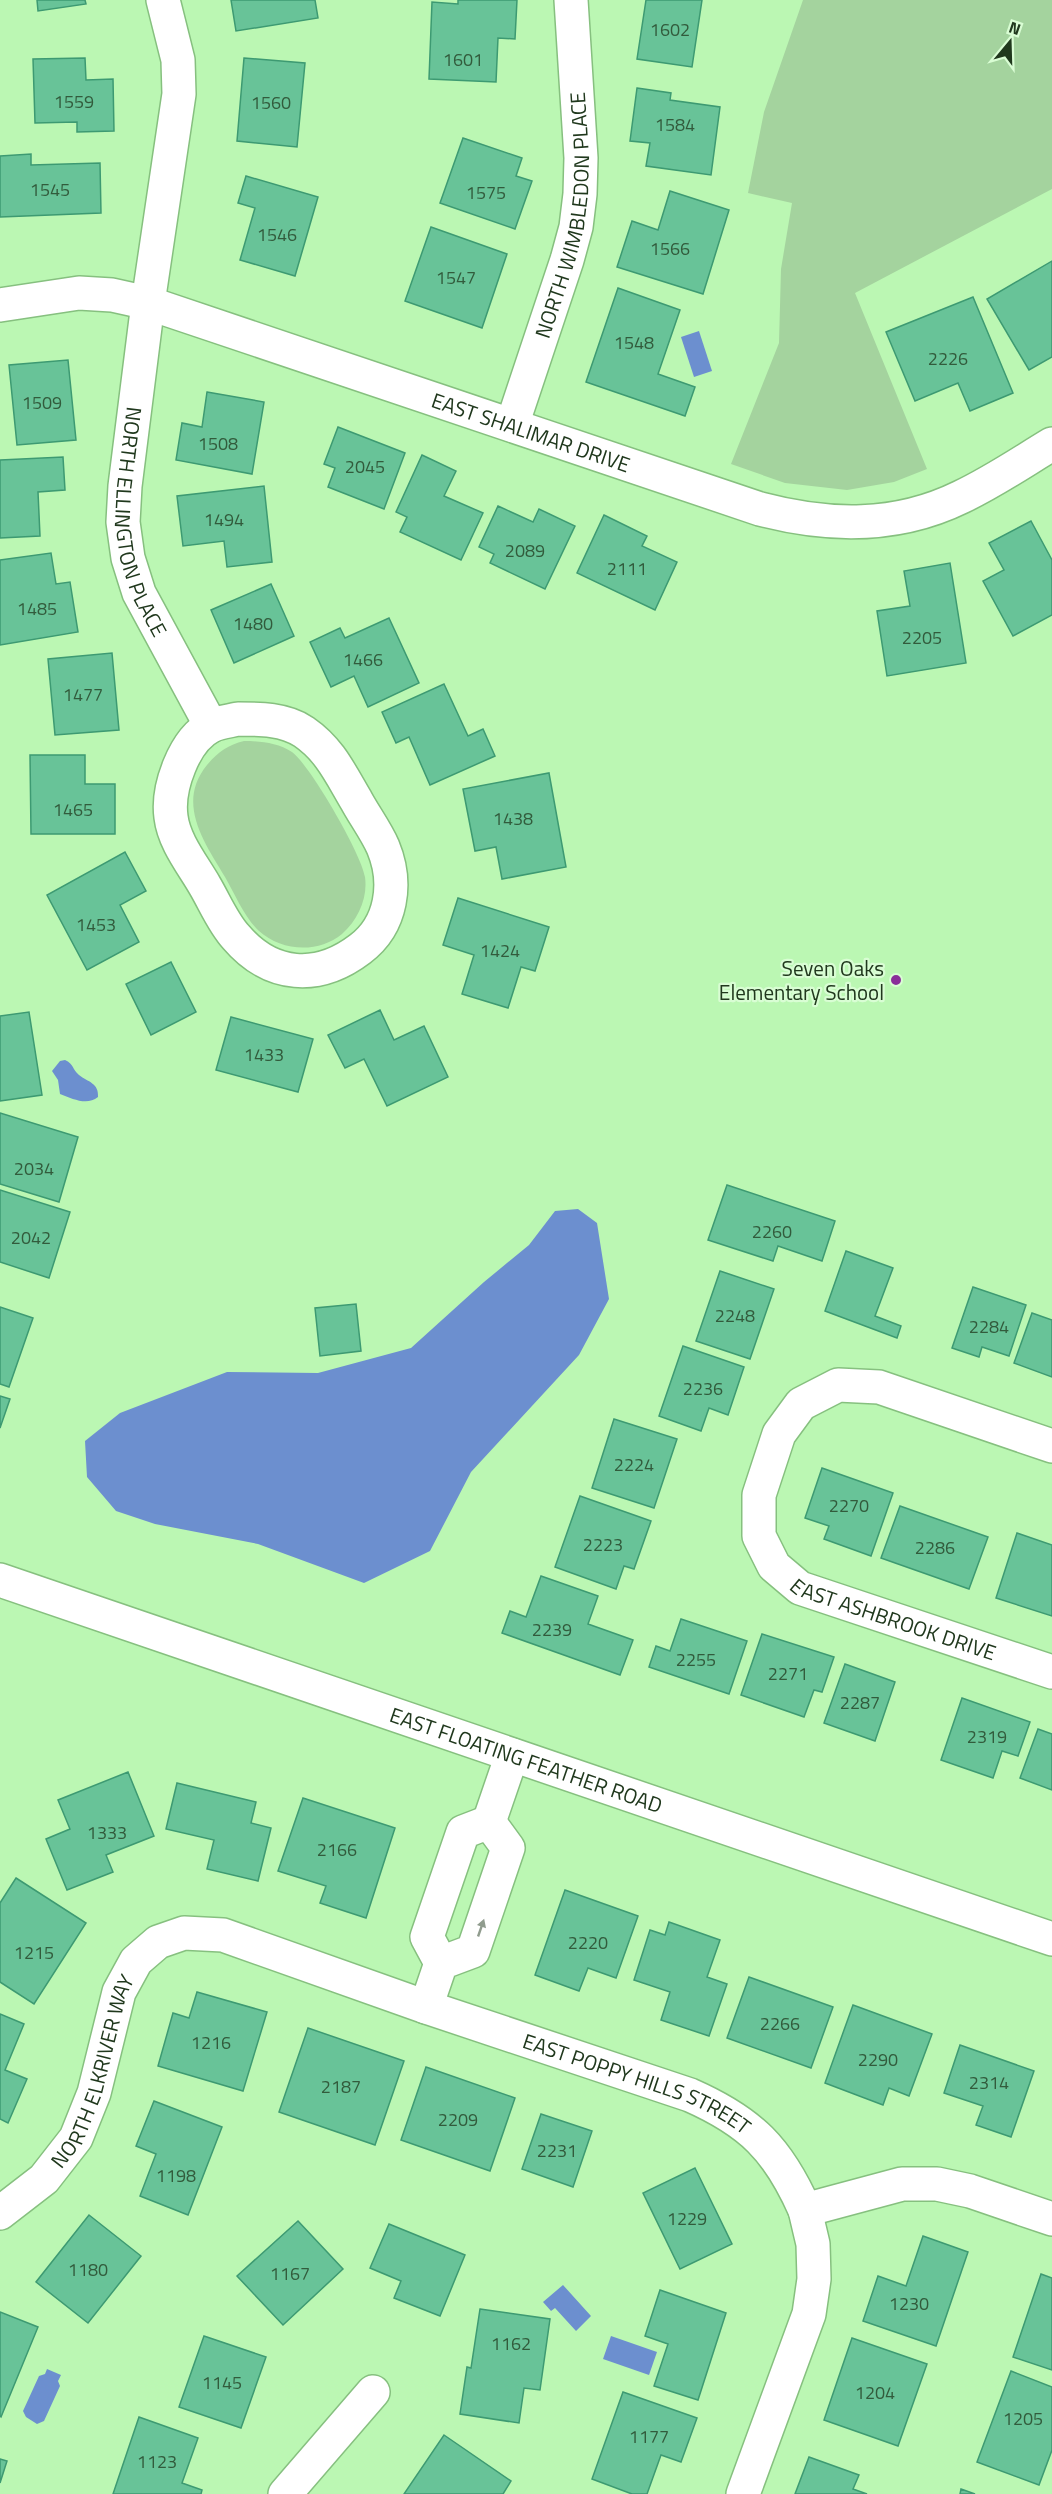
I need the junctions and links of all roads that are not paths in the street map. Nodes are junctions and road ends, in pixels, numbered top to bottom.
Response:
1 (163, 0) edge
2 (571, 0) edge
3 (148, 303) junction
4 (0, 305) edge
5 (512, 425) junction
6 (1052, 444) edge
7 (211, 726) junction
8 (1052, 1446) edge
9 (0, 1580) edge
10 (1052, 1672) edge
11 (512, 1755) junction
12 (489, 1822) junction
13 (184, 1933) joint
14 (1052, 1939) edge
15 (441, 1963) junction
16 (426, 2007) junction
17 (805, 2210) junction
18 (0, 2213) edge
19 (1052, 2219) edge
20 (373, 2392) dead end
21 (285, 2494) edge
22 (743, 2494) edge

1 - 3 street, NORTH ELLINGTON PLACE
2 - 5 street, NORTH WIMBLEDON PLACE
3 - 4 street, EAST SHALIMAR DRIVE
3 - 5 street, EAST SHALIMAR DRIVE
3 - 7 street, NORTH ELLINGTON PLACE
5 - 6 street, EAST SHALIMAR DRIVE
7 - 7 street
8 - 10 street, EAST ASHBROOK DRIVE
9 - 11 street, EAST FLOATING FEATHER ROAD
11 - 12 street
11 - 14 street, EAST FLOATING FEATHER ROAD
12 - 15 street
15 -> 12 street
13 - 16 street, EAST POPPY HILLS STREET
13 - 18 street, NORTH ELKRIVER WAY
15 - 16 street
16 - 17 street, EAST POPPY HILLS STREET
17 - 19 street
17 - 22 street, EAST POPPY HILLS STREET
20 - 21 street

